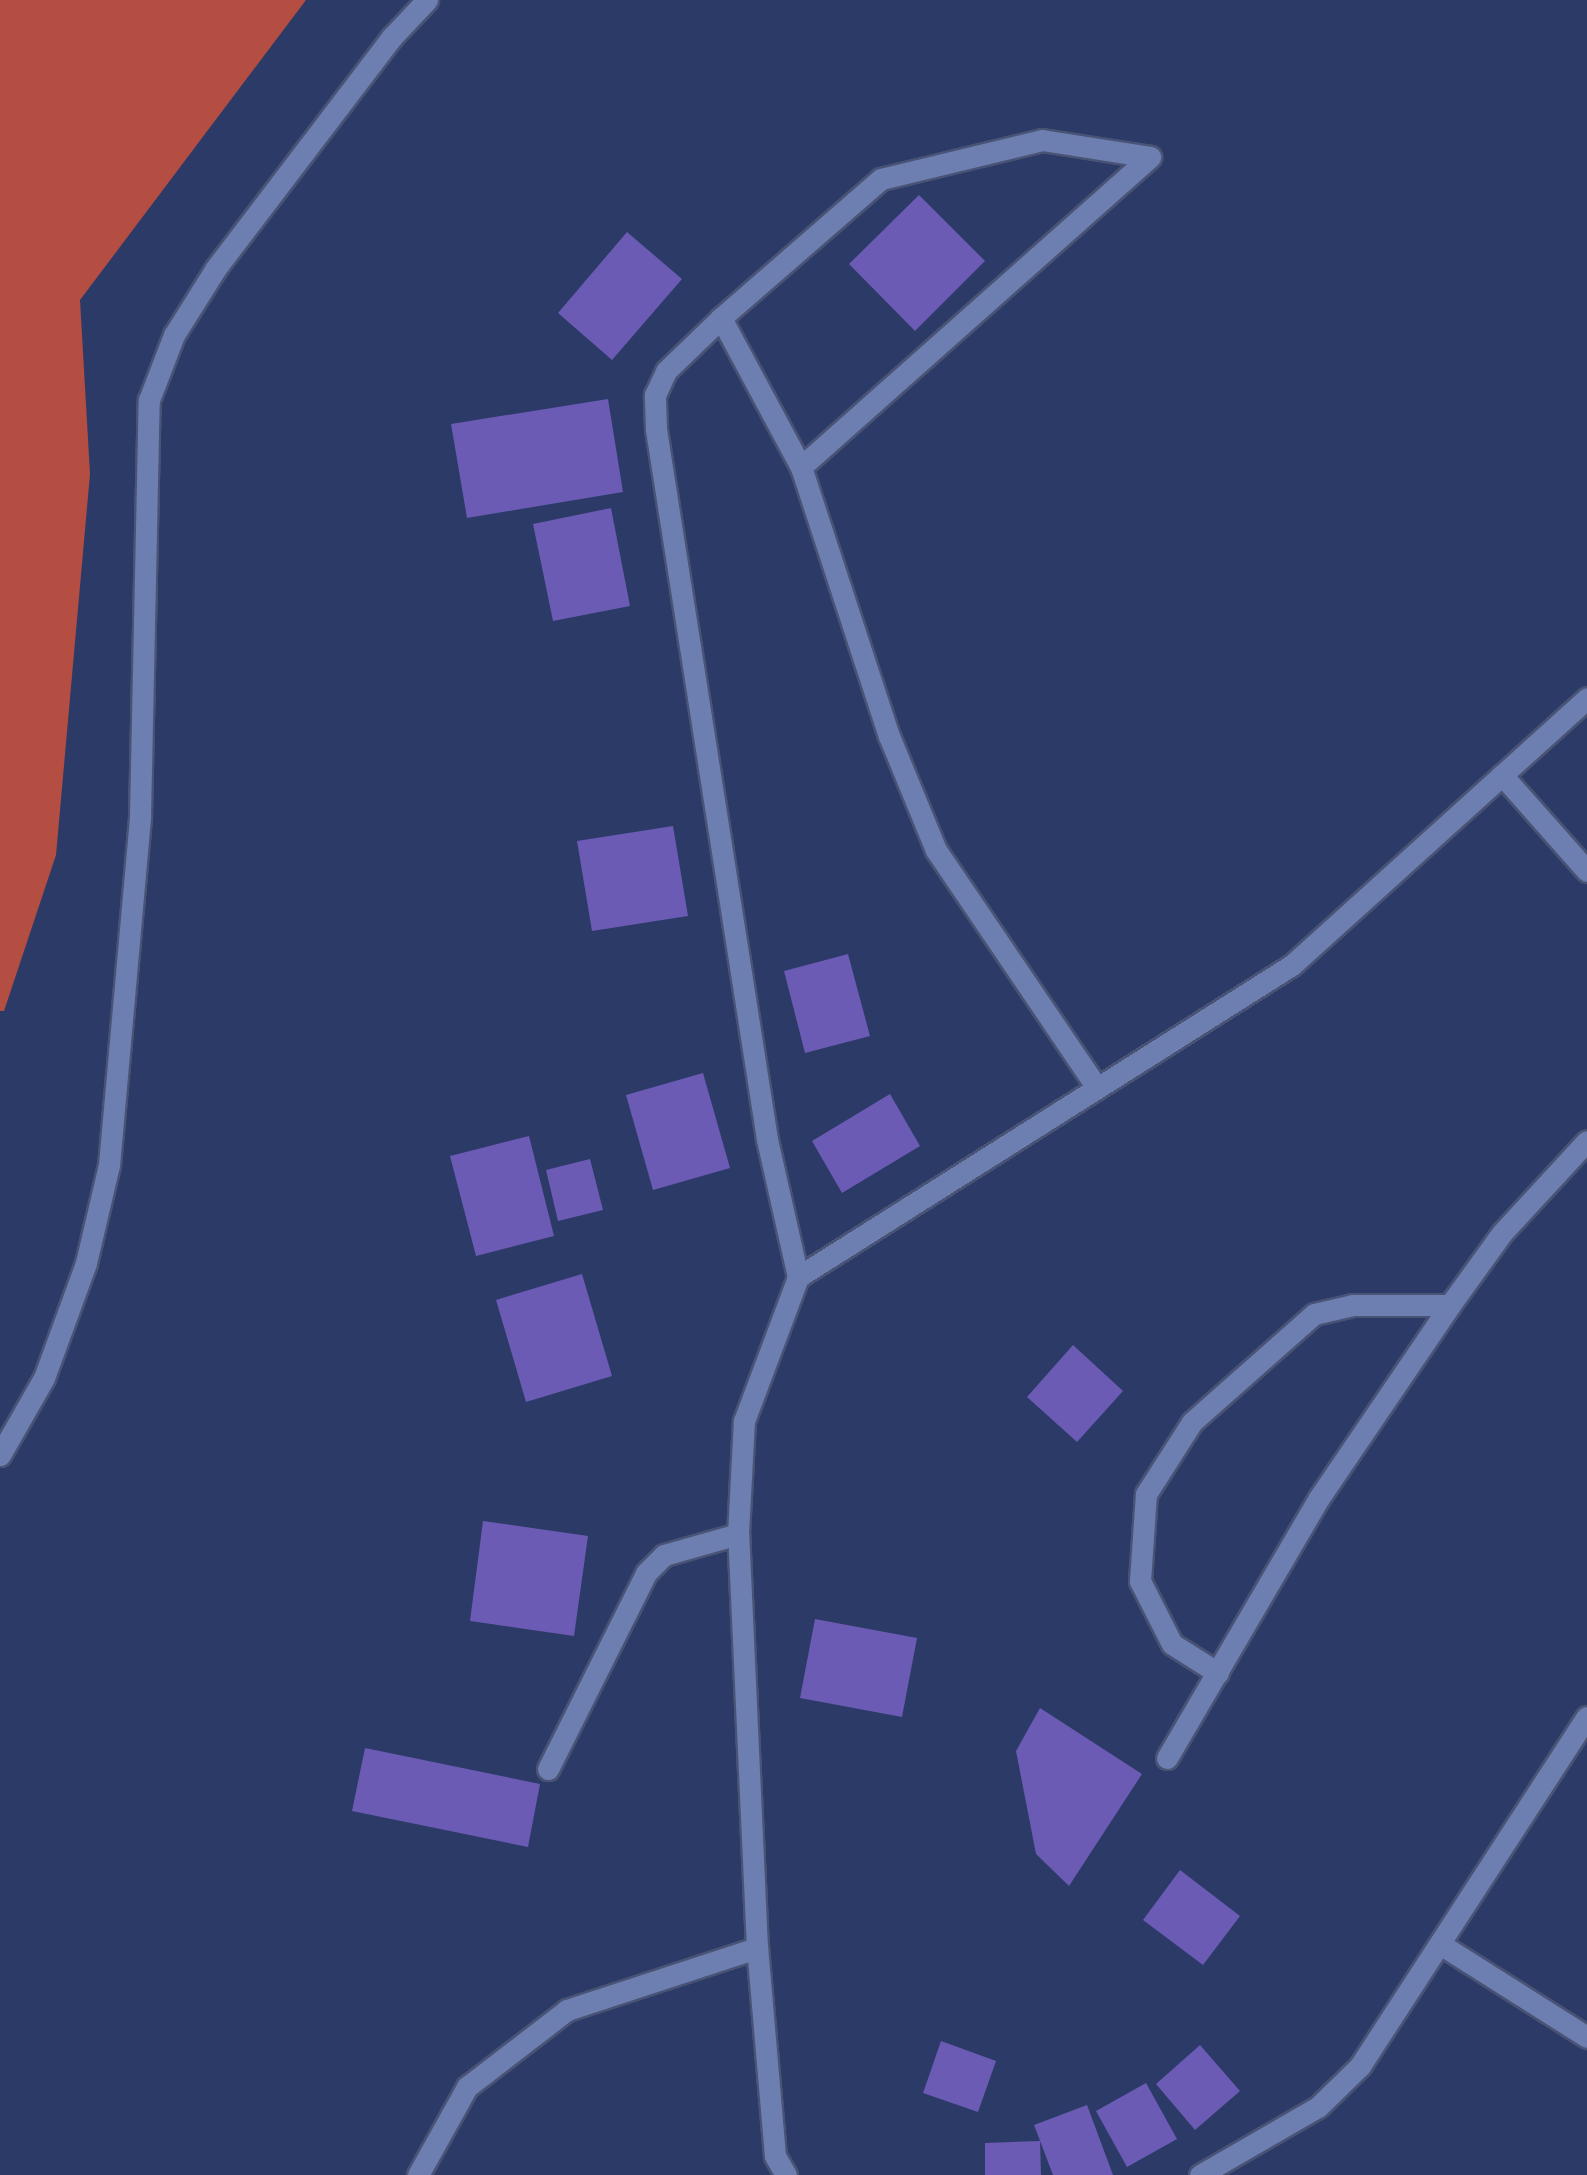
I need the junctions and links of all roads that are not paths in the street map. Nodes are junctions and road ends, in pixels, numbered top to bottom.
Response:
1 (427, 0) edge
2 (721, 318) junction
3 (801, 467) junction
4 (1587, 698) edge
5 (1502, 775) junction
6 (1587, 871) edge
7 (1096, 1086) junction
8 (1587, 1141) edge
9 (798, 1277) junction
10 (1450, 1305) junction
11 (0, 1455) edge
12 (737, 1534) junction
13 (1218, 1673) junction
14 (1587, 1717) edge
15 (1167, 1758) dead end
16 (548, 1769) dead end
17 (1440, 1944) junction
18 (757, 1948) junction
19 (1587, 2037) edge
20 (418, 2175) edge
21 (786, 2175) edge
22 (1200, 2175) edge

1 - 11 street
2 - 3 street
2 - 3 street
2 - 9 street
3 - 7 street
4 - 5 street
5 - 6 street
5 - 7 street
7 - 9 street
8 - 10 street
9 - 12 street
10 - 13 street
10 - 13 street
12 - 16 street
12 - 18 street
13 - 15 street
14 - 17 street
17 - 19 street
17 - 22 street
18 - 20 street
18 - 21 street

